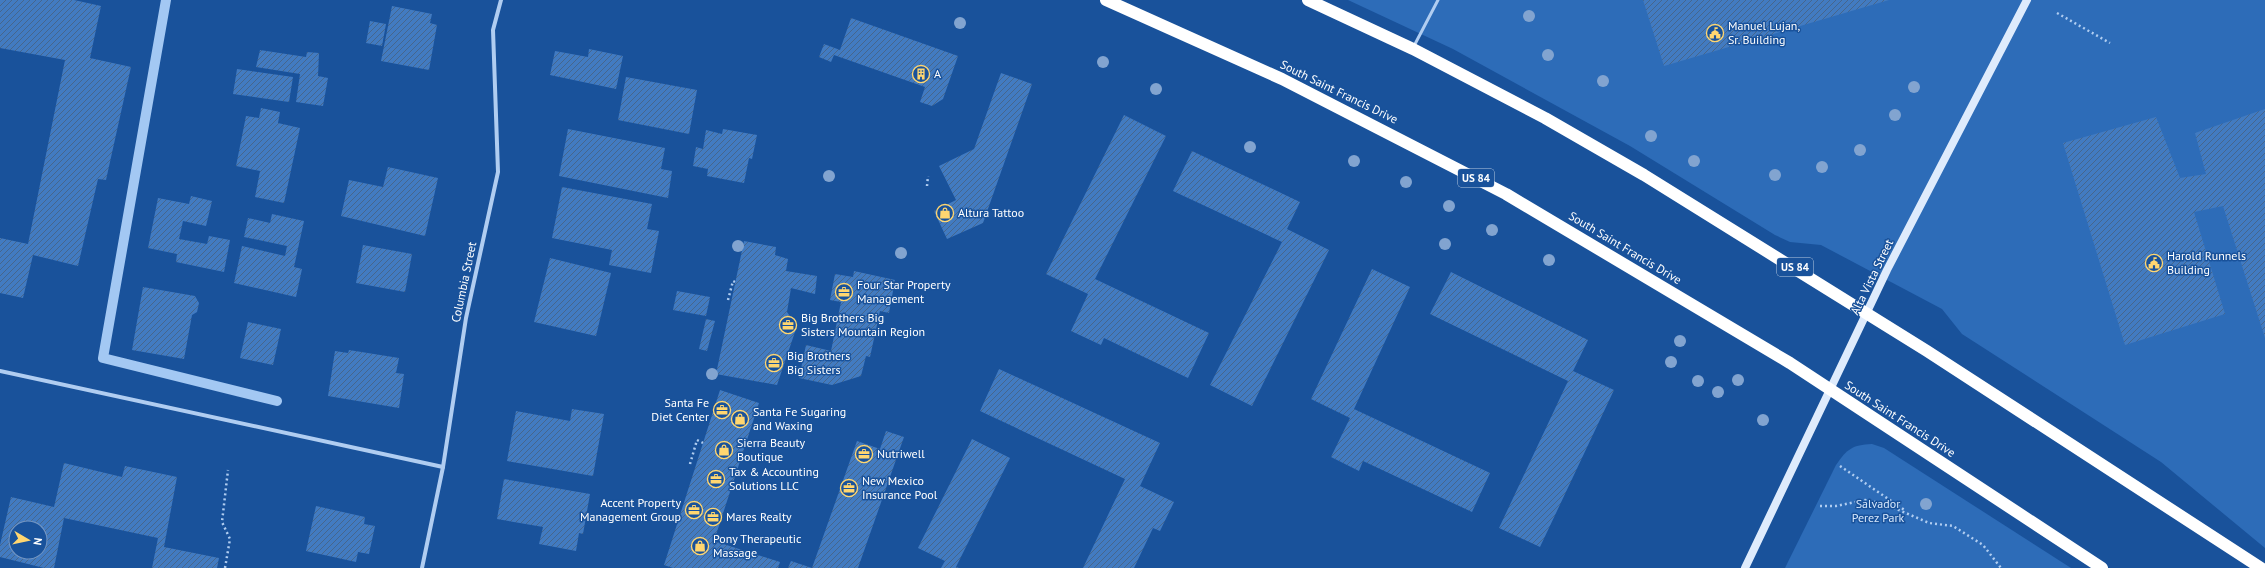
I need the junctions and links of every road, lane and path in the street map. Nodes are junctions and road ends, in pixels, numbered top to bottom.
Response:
1 (501, 0) edge
2 (1106, 0) edge
3 (1308, 0) edge
4 (1438, 0) edge
5 (2027, 0) edge
6 (2057, 13) dead end
7 (2110, 43) dead end
8 (1413, 49) junction
9 (928, 176) dead end
10 (927, 186) dead end
11 (735, 282) dead end
12 (728, 300) dead end
13 (1867, 315) junction
14 (0, 371) edge
15 (1829, 389) junction
16 (703, 443) dead end
17 (690, 464) dead end
18 (1840, 466) dead end
19 (443, 467) junction
20 (228, 470) dead end
21 (1820, 506) dead end
22 (1912, 516) junction
23 (225, 568) edge
24 (422, 568) edge
25 (1745, 568) edge
26 (2001, 568) edge
27 (2102, 568) edge
28 (2261, 568) edge

1 - 19 street, Columbia Street
2 - 15 highway, South Saint Francis Drive / US 84
3 - 8 highway, US 84
4 - 8 lane
5 - 13 street, Alta Vista Street
6 - 7 path
8 - 13 highway, US 84
9 - 10 path
11 - 12 path
13 - 15 street, Alta Vista Street
13 - 28 highway, US 84
14 - 19 street
15 - 25 street, Alta Vista Street
15 - 27 highway, South Saint Francis Drive / US 84
16 - 17 path
18 - 22 path
19 - 24 street, Columbia Street
20 - 23 path
21 - 22 path
22 - 26 path

